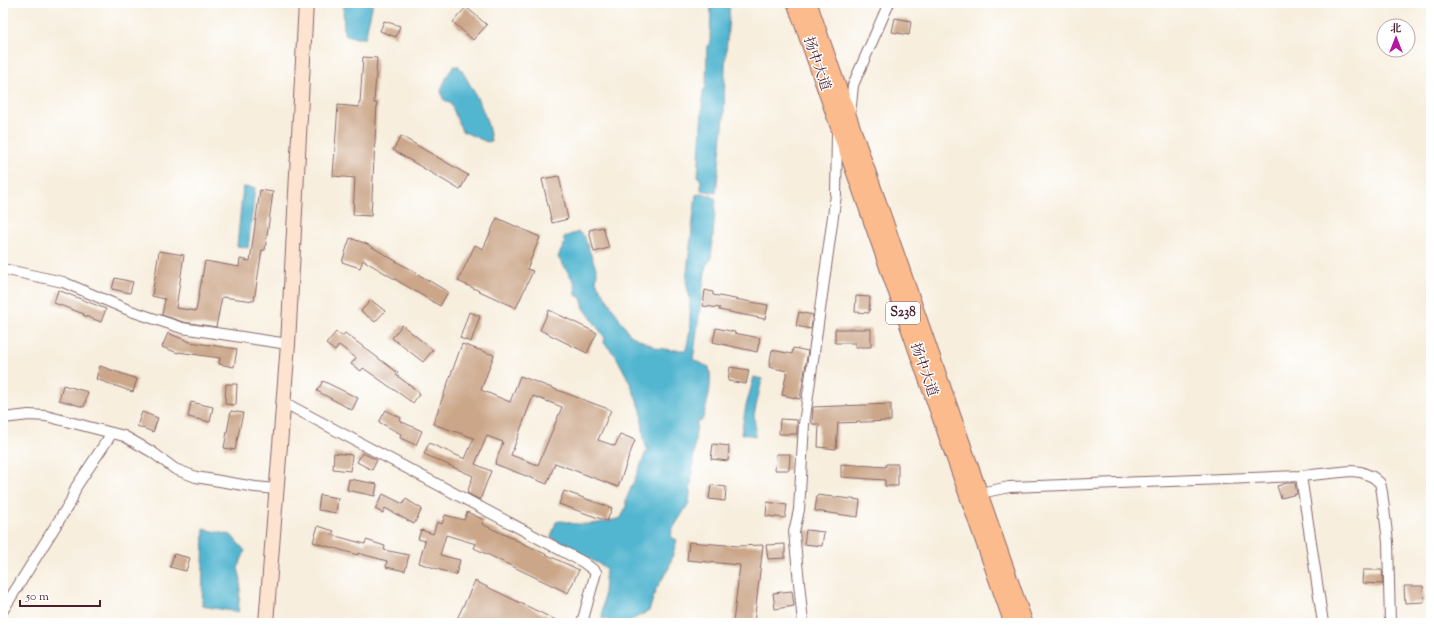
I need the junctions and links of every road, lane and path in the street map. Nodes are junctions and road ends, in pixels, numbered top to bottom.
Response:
1 (306, 3) edge
2 (795, 3) edge
3 (808, 3) edge
4 (889, 3) edge
5 (843, 122) junction
6 (3, 269) edge
7 (288, 344) junction
8 (283, 402) junction
9 (3, 418) edge
10 (112, 433) junction
11 (1301, 476) junction
12 (276, 489) junction
13 (974, 495) junction
14 (3, 610) edge
15 (266, 623) edge
16 (582, 623) edge
17 (803, 623) edge
18 (1012, 623) edge
19 (1026, 623) edge
20 (1323, 623) edge
21 (1390, 623) edge

1 - 7 main road
2 - 5 main road, 扬中大道 / S238
3 - 5 main road, 扬中大道 / S238
4 - 5 street
5 - 13 main road, 扬中大道 / S238
5 - 17 street
6 - 7 street
7 - 8 main road
8 - 12 main road
8 - 16 street
9 - 10 street
10 - 12 street
10 - 14 street
11 - 13 street
11 - 20 street
11 - 21 street
12 - 15 main road
13 - 18 main road, 扬中大道 / S238
13 - 19 main road, 扬中大道 / S238

